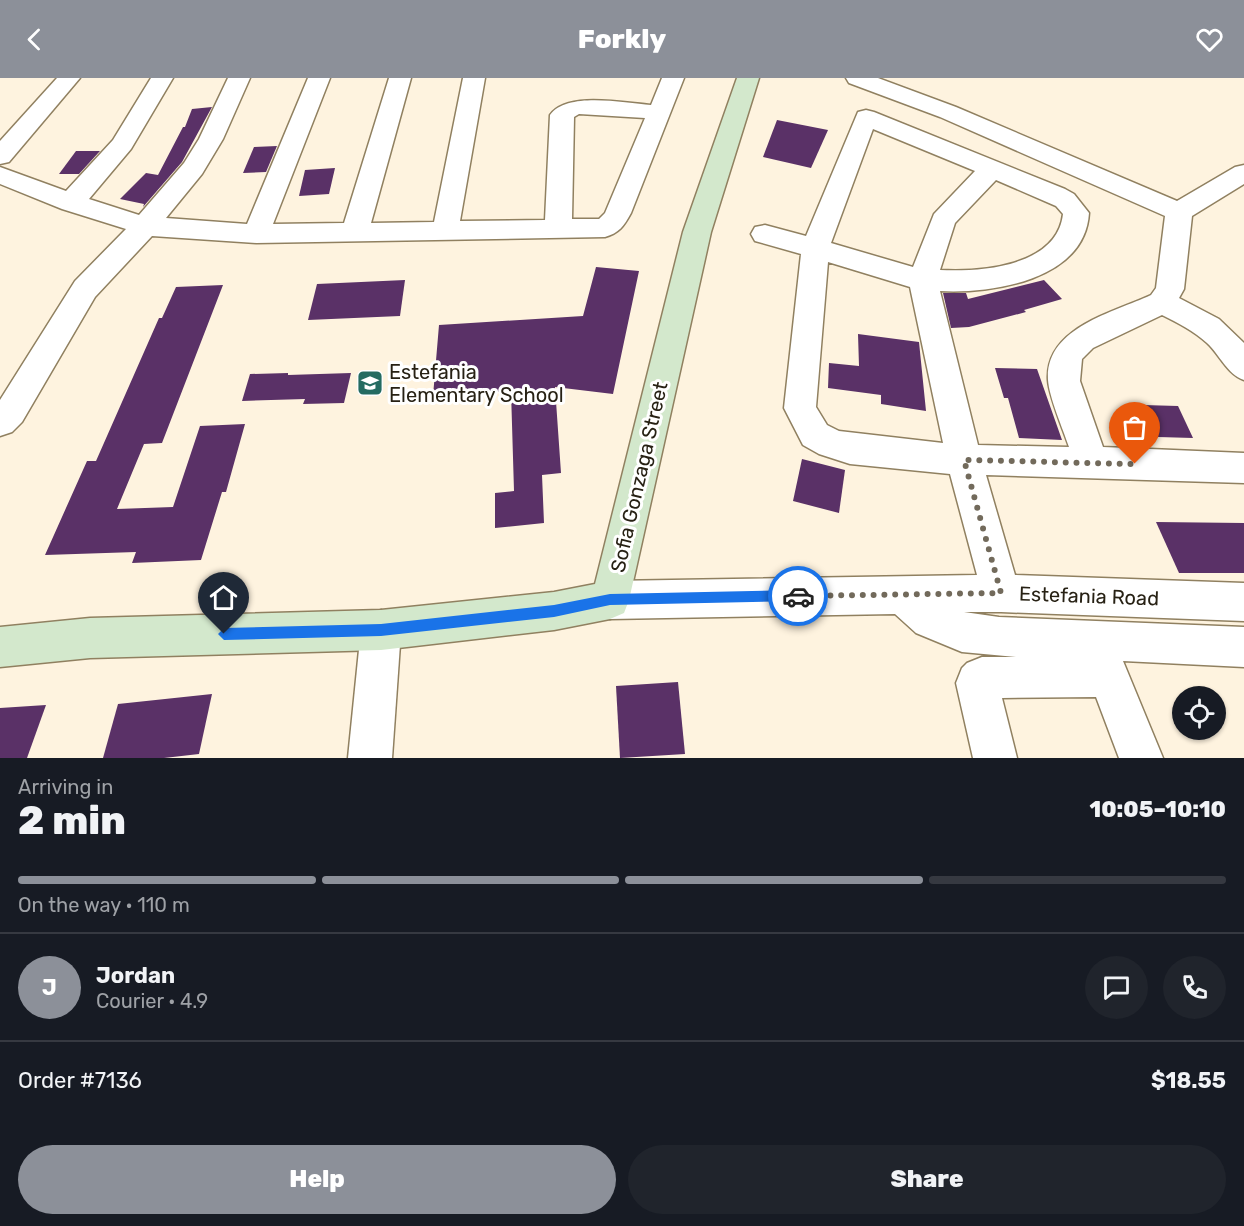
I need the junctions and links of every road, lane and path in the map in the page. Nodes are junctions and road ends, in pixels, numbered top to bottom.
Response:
1 (69, 78) edge
2 (162, 78) edge
3 (239, 78) edge
4 (319, 78) edge
5 (400, 78) edge
6 (474, 78) edge
7 (673, 78) edge
8 (748, 78) edge
9 (857, 78) edge
10 (658, 112) junction
11 (0, 156) edge
12 (992, 169) junction
13 (1244, 173) edge
14 (0, 175) edge
15 (71, 203) junction
16 (1179, 212) junction
17 (145, 225) junction
18 (558, 229) junction
19 (445, 232) junction
20 (355, 233) junction
21 (256, 234) junction
22 (765, 234) dead end
23 (815, 248) junction
24 (923, 279) junction
25 (1161, 303) junction
26 (1244, 367) edge
27 (0, 422) edge
28 (964, 460) junction
29 (1091, 462) junction
30 (1244, 468) edge
31 (1001, 593) junction
32 (902, 594) junction
33 (1075, 596) junction
34 (610, 600) junction
35 (1244, 602) edge
36 (381, 630) junction
37 (0, 647) edge
38 (1244, 647) edge
39 (1101, 658) junction
40 (370, 758) edge
41 (995, 758) edge
42 (1141, 758) edge

1 - 11 street
2 - 15 street
3 - 17 street
4 - 21 street
5 - 20 street
6 - 19 street
7 - 10 street
8 - 34 street, Sofia Gonzaga Street
9 - 16 street
10 - 18 street
10 - 18 street
12 - 23 street
12 - 24 street
12 - 24 street
13 - 16 street
14 - 15 street
15 - 17 street
16 - 25 street
17 - 21 street
17 - 27 street
18 - 19 street
19 - 20 street
20 - 21 street
22 - 23 street
23 - 24 street
23 - 28 street
24 - 28 street
25 - 26 street
25 - 29 street
28 - 29 street
28 - 31 street
29 - 30 street
31 - 32 street, Estefania Road
31 - 33 street, Estefania Road
32 - 34 street, Estefania Road
32 - 39 street
33 - 35 street, Estefania Road
33 - 39 street
34 - 36 street, Sofia Gonzaga Street
36 - 37 street, Sofia Gonzaga Street
36 - 40 street
38 - 39 street
39 - 41 street
39 - 42 street

